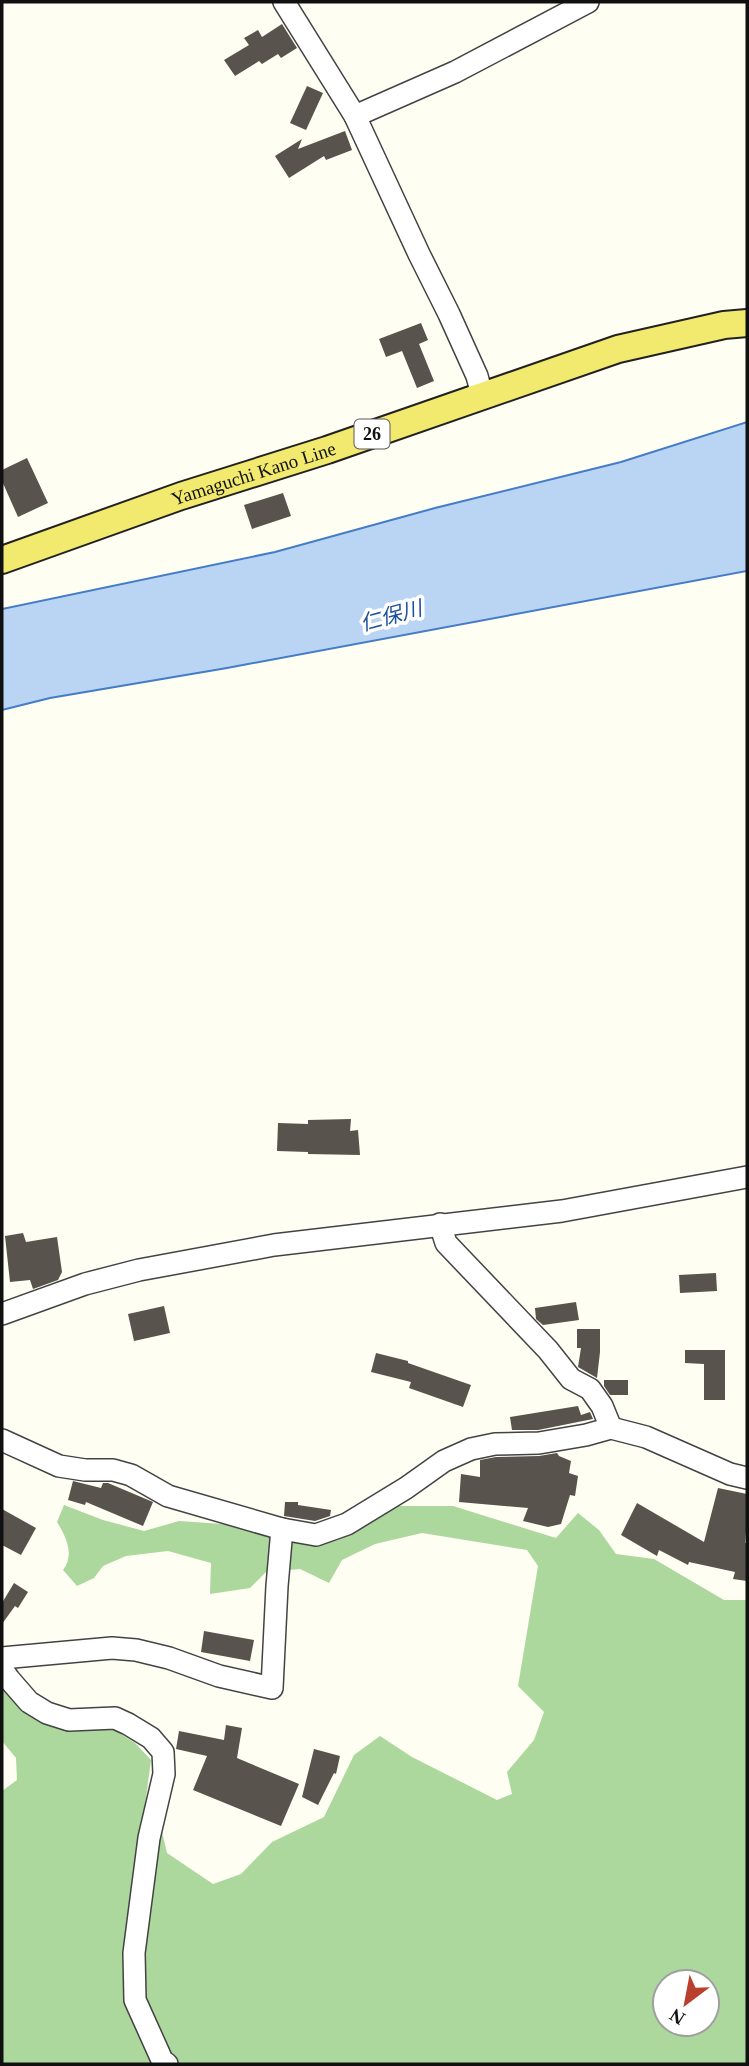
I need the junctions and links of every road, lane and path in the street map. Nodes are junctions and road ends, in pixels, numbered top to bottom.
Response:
1 (284, 2) edge
2 (588, 2) edge
3 (355, 116) junction
4 (747, 323) edge
5 (482, 395) junction
6 (2, 561) edge
7 (747, 1177) edge
8 (440, 1224) junction
9 (2, 1314) edge
10 (611, 1429) junction
11 (2, 1440) edge
12 (747, 1478) edge
13 (282, 1530) junction
14 (2, 1658) edge
15 (2, 1668) edge
16 (167, 2064) edge

1 - 3 street
2 - 3 street
3 - 5 street
4 - 5 main road, Yamaguchi Kano Line / 26
5 - 6 main road, Yamaguchi Kano Line / 26
7 - 8 street
8 - 9 street
8 - 10 street
10 - 12 street
10 - 13 street
11 - 13 street
13 - 14 street
15 - 16 street

